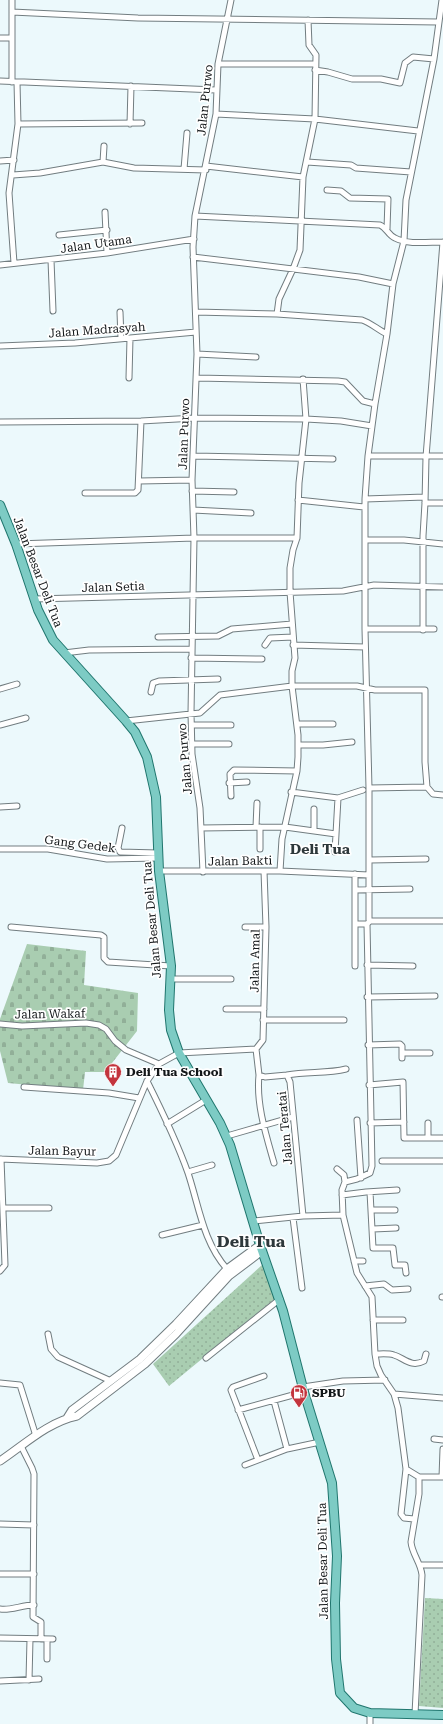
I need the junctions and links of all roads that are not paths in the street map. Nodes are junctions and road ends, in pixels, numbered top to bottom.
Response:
1 (12, 0) edge
2 (231, 0) edge
3 (442, 0) edge
4 (12, 12) junction
5 (227, 19) junction
6 (308, 20) junction
7 (438, 22) junction
8 (0, 38) edge
9 (11, 38) junction
10 (434, 59) junction
11 (218, 64) junction
12 (315, 67) junction
13 (0, 82) edge
14 (15, 82) junction
15 (131, 86) junction
16 (216, 90) junction
17 (216, 114) junction
18 (315, 119) junction
19 (142, 123) dead end
20 (18, 124) junction
21 (130, 124) junction
22 (418, 131) junction
23 (187, 133) dead end
24 (104, 146) dead end
25 (14, 160) junction
26 (0, 161) edge
27 (103, 162) junction
28 (307, 162) junction
29 (206, 168) junction
30 (184, 169) junction
31 (411, 172) junction
32 (13, 174) junction
33 (303, 177) junction
34 (327, 190) dead end
35 (105, 212) dead end
36 (195, 216) junction
37 (301, 221) junction
38 (387, 229) junction
39 (107, 230) junction
40 (59, 235) dead end
41 (194, 239) junction
42 (404, 241) junction
43 (443, 242) edge
44 (107, 253) junction
45 (193, 257) junction
46 (51, 260) junction
47 (14, 263) junction
48 (0, 265) edge
49 (293, 269) junction
50 (393, 284) junction
51 (53, 311) dead end
52 (120, 312) dead end
53 (196, 312) junction
54 (277, 314) junction
55 (196, 332) junction
56 (388, 334) junction
57 (130, 338) junction
58 (121, 339) junction
59 (0, 346) edge
60 (197, 354) junction
61 (256, 357) dead end
62 (130, 378) dead end
63 (197, 378) junction
64 (303, 379) junction
65 (375, 404) junction
66 (195, 418) junction
67 (306, 419) junction
68 (141, 421) junction
69 (0, 422) edge
70 (372, 426) junction
71 (194, 456) junction
72 (368, 456) junction
73 (426, 456) junction
74 (443, 456) edge
75 (302, 459) junction
76 (333, 459) dead end
77 (192, 480) junction
78 (139, 481) junction
79 (192, 491) junction
80 (234, 492) dead end
81 (85, 493) dead end
82 (365, 499) junction
83 (298, 500) junction
84 (425, 500) junction
85 (443, 503) edge
86 (0, 505) edge
87 (364, 507) junction
88 (193, 510) junction
89 (251, 513) dead end
90 (194, 538) junction
91 (297, 538) junction
92 (365, 540) junction
93 (423, 543) junction
94 (16, 544) junction
95 (443, 544) edge
96 (364, 587) junction
97 (423, 587) junction
98 (443, 587) edge
99 (290, 592) junction
100 (193, 594) junction
101 (34, 599) junction
102 (292, 624) junction
103 (365, 629) junction
104 (434, 629) dead end
105 (424, 630) junction
106 (191, 636) junction
107 (158, 637) dead end
108 (293, 637) junction
109 (265, 645) dead end
110 (293, 645) junction
111 (365, 647) junction
112 (191, 649) junction
113 (63, 654) junction
114 (191, 658) junction
115 (262, 658) dead end
116 (218, 679) dead end
117 (191, 680) junction
118 (17, 684) dead end
119 (292, 686) junction
120 (0, 688) edge
121 (366, 688) junction
122 (151, 692) dead end
123 (191, 713) junction
124 (26, 718) dead end
125 (126, 721) junction
126 (0, 724) edge
127 (296, 724) junction
128 (333, 724) dead end
129 (192, 725) junction
130 (232, 725) dead end
131 (352, 742) dead end
132 (192, 744) junction
133 (230, 744) dead end
134 (298, 745) junction
135 (296, 771) junction
136 (247, 782) dead end
137 (229, 783) junction
138 (427, 787) junction
139 (369, 788) junction
140 (363, 790) dead end
141 (291, 792) junction
142 (443, 795) edge
143 (230, 796) dead end
144 (338, 798) junction
145 (257, 803) dead end
146 (17, 806) dead end
147 (0, 807) edge
148 (314, 809) dead end
149 (258, 827) junction
150 (285, 827) junction
151 (122, 828) dead end
152 (201, 828) junction
153 (314, 831) junction
154 (336, 834) junction
155 (0, 849) edge
156 (260, 849) dead end
157 (335, 852) dead end
158 (158, 856) junction
159 (426, 858) dead end
160 (370, 860) junction
161 (159, 871) junction
162 (264, 871) junction
163 (280, 871) junction
164 (203, 872) junction
165 (355, 874) junction
166 (369, 875) junction
167 (410, 889) dead end
168 (355, 890) junction
169 (369, 890) junction
170 (443, 921) edge
171 (368, 922) junction
172 (355, 924) junction
173 (11, 927) dead end
174 (244, 927) dead end
175 (266, 927) junction
176 (367, 965) junction
177 (171, 966) junction
178 (355, 966) dead end
179 (413, 966) dead end
180 (170, 979) junction
181 (231, 979) dead end
182 (435, 996) dead end
183 (367, 997) junction
184 (226, 1009) dead end
185 (264, 1009) junction
186 (263, 1020) junction
187 (344, 1020) dead end
188 (0, 1024) edge
189 (368, 1045) junction
190 (256, 1049) junction
191 (179, 1053) junction
192 (430, 1053) dead end
193 (159, 1064) junction
194 (346, 1069) dead end
195 (259, 1075) junction
196 (287, 1075) junction
197 (147, 1081) junction
198 (369, 1084) junction
199 (24, 1087) dead end
200 (139, 1098) junction
201 (206, 1100) junction
202 (293, 1117) junction
203 (357, 1120) dead end
204 (404, 1122) junction
205 (428, 1123) dead end
206 (167, 1124) junction
207 (370, 1124) junction
208 (264, 1125) junction
209 (227, 1136) junction
210 (428, 1138) junction
211 (443, 1138) edge
212 (1, 1159) edge
213 (382, 1161) dead end
214 (443, 1161) edge
215 (274, 1163) dead end
216 (212, 1165) dead end
217 (338, 1169) dead end
218 (188, 1172) junction
219 (361, 1178) junction
220 (345, 1182) junction
221 (397, 1190) dead end
222 (370, 1192) junction
223 (342, 1195) junction
224 (4, 1208) junction
225 (49, 1208) dead end
226 (371, 1210) junction
227 (395, 1210) dead end
228 (343, 1215) junction
229 (303, 1216) junction
230 (293, 1218) junction
231 (253, 1221) junction
232 (203, 1225) junction
233 (396, 1228) dead end
234 (372, 1229) junction
235 (162, 1235) dead end
236 (261, 1248) junction
237 (363, 1261) dead end
238 (354, 1262) junction
239 (227, 1269) junction
240 (0, 1271) edge
241 (406, 1273) dead end
242 (365, 1286) junction
243 (302, 1288) dead end
244 (408, 1289) dead end
245 (280, 1299) junction
246 (373, 1320) junction
247 (404, 1320) dead end
248 (48, 1334) dead end
249 (375, 1354) junction
250 (426, 1354) dead end
251 (206, 1358) dead end
252 (264, 1376) dead end
253 (385, 1380) junction
254 (111, 1381) junction
255 (0, 1383) edge
256 (304, 1390) junction
257 (394, 1394) junction
258 (443, 1398) edge
259 (274, 1401) junction
260 (238, 1410) junction
261 (67, 1418) junction
262 (36, 1436) junction
263 (434, 1439) dead end
264 (443, 1440) edge
265 (320, 1442) junction
266 (21, 1446) junction
267 (287, 1449) junction
268 (443, 1449) edge
269 (258, 1460) junction
270 (0, 1461) edge
271 (245, 1464) dead end
272 (406, 1469) junction
273 (419, 1477) junction
274 (443, 1477) edge
275 (414, 1519) junction
276 (0, 1524) edge
277 (34, 1525) junction
278 (420, 1565) junction
279 (443, 1566) edge
280 (0, 1574) edge
281 (34, 1574) junction
282 (34, 1605) junction
283 (0, 1609) edge
284 (0, 1638) edge
285 (30, 1639) junction
286 (41, 1639) junction
287 (47, 1659) dead end
288 (39, 1679) dead end
289 (29, 1680) junction
290 (0, 1681) edge
291 (370, 1713) junction
292 (415, 1714) junction
293 (443, 1715) edge
294 (370, 1724) edge

1 - 4 street
2 - 5 street, Jalan Purwo
3 - 7 street
4 - 5 street
4 - 9 street
5 - 6 street
5 - 11 street, Jalan Purwo
6 - 7 street
6 - 12 street
7 - 10 street
8 - 9 street
9 - 14 street
10 - 12 street
10 - 22 street
11 - 12 street
11 - 16 street, Jalan Purwo
12 - 18 street
13 - 14 street
14 - 15 street
14 - 20 street
15 - 16 street
15 - 21 street
16 - 17 street, Jalan Purwo
17 - 18 street
17 - 29 street, Jalan Purwo
18 - 22 street
18 - 28 street
19 - 21 street
20 - 21 street
20 - 25 street
22 - 31 street
23 - 30 street
24 - 27 street
25 - 26 street
25 - 32 street
27 - 30 street
27 - 32 street
28 - 31 street
28 - 33 street
29 - 30 street
29 - 33 street
29 - 36 street, Jalan Purwo
31 - 42 street
32 - 47 street
33 - 37 street
34 - 38 street
35 - 39 street
36 - 37 street
36 - 41 street, Jalan Purwo
37 - 38 street
37 - 49 street
38 - 42 street
39 - 40 street
39 - 44 street
41 - 44 street, Jalan Utama
41 - 45 street, Jalan Purwo
42 - 43 street
42 - 50 street
43 - 73 street
44 - 46 street, Jalan Utama
45 - 49 street
45 - 53 street, Jalan Purwo
46 - 47 street, Jalan Utama
46 - 51 street
47 - 48 street, Jalan Utama
49 - 50 street
49 - 54 street
50 - 56 street
52 - 58 street
53 - 54 street
53 - 55 street, Jalan Purwo
54 - 56 street
55 - 57 street, Jalan Madrasyah
55 - 60 street, Jalan Purwo
56 - 65 street
57 - 58 street, Jalan Madrasyah
57 - 62 street
58 - 59 street, Jalan Madrasyah
60 - 61 street
60 - 63 street, Jalan Purwo
63 - 64 street
63 - 66 street, Jalan Purwo
64 - 65 street
64 - 67 street
65 - 70 street
66 - 67 street
66 - 68 street
66 - 71 street, Jalan Purwo
67 - 70 street
67 - 75 street
68 - 69 street
68 - 78 street
70 - 72 street
71 - 75 street
71 - 77 street, Jalan Purwo
72 - 73 street
72 - 82 street
73 - 74 street
73 - 84 street
75 - 76 street
75 - 83 street
77 - 78 street
77 - 79 street, Jalan Purwo
78 - 81 street
79 - 80 street
79 - 88 street, Jalan Purwo
82 - 84 street
82 - 87 street
83 - 87 street
83 - 91 street
84 - 85 street
84 - 93 street
86 - 94 main road, Jalan Besar Deli Tua
87 - 92 street
88 - 89 street
88 - 90 street, Jalan Purwo
90 - 91 street
90 - 94 street
90 - 100 street, Jalan Purwo
91 - 99 street
92 - 93 street
92 - 96 street
93 - 95 street
93 - 97 street
94 - 101 main road, Jalan Besar Deli Tua
96 - 97 street, Jalan Setia
96 - 99 street, Jalan Setia
96 - 103 street
97 - 98 street, Jalan Setia
97 - 105 street
99 - 100 street, Jalan Setia
99 - 102 street
100 - 101 street, Jalan Setia
100 - 106 street, Jalan Purwo
101 - 113 main road, Jalan Besar Deli Tua
102 - 106 street
102 - 108 street
103 - 105 street
103 - 111 street
104 - 105 street
106 - 107 street
106 - 112 street, Jalan Purwo
108 - 109 street
108 - 110 street
110 - 111 street
110 - 119 street
111 - 121 street
112 - 113 street
112 - 114 street, Jalan Purwo
113 - 125 main road, Jalan Besar Deli Tua
114 - 115 street
114 - 117 street, Jalan Purwo
116 - 117 street
117 - 122 street
117 - 123 street, Jalan Purwo
118 - 120 street
119 - 121 street
119 - 123 street
119 - 127 street
121 - 138 street
121 - 139 street
123 - 125 street
123 - 129 street, Jalan Purwo
124 - 126 street
125 - 158 main road, Jalan Besar Deli Tua
127 - 128 street
127 - 134 street
129 - 130 street
129 - 132 street, Jalan Purwo
131 - 134 street
132 - 133 street
132 - 152 street, Jalan Purwo
134 - 135 street
135 - 137 street
135 - 141 street
136 - 137 street
137 - 143 street
138 - 139 street
138 - 142 street
139 - 160 street
140 - 144 street
141 - 144 street
141 - 150 street
144 - 154 street
145 - 149 street
146 - 147 street
148 - 153 street
149 - 150 street
149 - 152 street
149 - 156 street
150 - 153 street
150 - 163 street
151 - 158 street
152 - 164 street, Jalan Purwo
153 - 154 street
154 - 157 street
155 - 158 street, Gang Gedek
158 - 161 main road, Jalan Besar Deli Tua
159 - 160 street
160 - 166 street
161 - 164 street, Jalan Bakti
161 - 177 main road, Jalan Besar Deli Tua
162 - 163 street, Jalan Bakti
162 - 164 street, Jalan Bakti
162 - 175 street, Jalan Amal
163 - 165 street, Jalan Bakti
165 - 166 street, Jalan Bakti
165 - 168 street
166 - 169 street
167 - 169 street
168 - 169 street
168 - 172 street
169 - 171 street
170 - 171 street
171 - 172 street
171 - 176 street
172 - 178 street
173 - 177 street
174 - 175 street
175 - 185 street, Jalan Amal
176 - 179 street
176 - 183 street
177 - 180 main road, Jalan Besar Deli Tua
180 - 181 street
180 - 191 main road, Jalan Besar Deli Tua
182 - 183 street
183 - 189 street
184 - 185 street
185 - 186 street, Jalan Amal
186 - 187 street
186 - 190 street, Jalan Amal
188 - 193 street, Jalan Wakaf
189 - 192 street
189 - 198 street
190 - 191 street
190 - 195 street
191 - 193 street, Jalan Bayur
191 - 201 main road, Jalan Besar Deli Tua
193 - 197 street, Jalan Bayur
194 - 196 street
195 - 196 street, Jalan Teratai
195 - 208 street
196 - 202 street, Jalan Teratai
197 - 200 street, Jalan Bayur
197 - 206 street
198 - 204 street
198 - 207 street
199 - 200 street
200 - 212 street, Jalan Bayur
201 - 206 street
201 - 209 main road, Jalan Besar Deli Tua
202 - 208 street
202 - 229 street, Jalan Teratai
203 - 219 street
204 - 207 street
204 - 210 street
205 - 210 street
206 - 218 street
207 - 219 street
208 - 209 street
208 - 215 street
209 - 231 main road, Jalan Besar Deli Tua
210 - 211 street
212 - 224 street
213 - 214 street
216 - 218 street
217 - 220 street
218 - 232 street
219 - 220 street
220 - 223 street
221 - 222 street
222 - 223 street
222 - 226 street
223 - 228 street
224 - 225 street
224 - 240 street
226 - 227 street
226 - 234 street
228 - 229 street
228 - 238 street
229 - 230 street
230 - 231 street
230 - 243 street
231 - 236 main road, Jalan Besar Deli Tua
232 - 235 street
232 - 239 street
233 - 234 street
234 - 241 street
236 - 239 main road
236 - 245 main road, Jalan Besar Deli Tua
236 - 261 main road
237 - 238 street
238 - 242 street
239 - 254 main road
242 - 244 street
242 - 246 street
245 - 251 street
245 - 256 main road, Jalan Besar Deli Tua
246 - 247 street
246 - 249 street
248 - 254 street
249 - 250 street
249 - 253 street
252 - 260 street
253 - 256 street
253 - 257 street
254 - 261 main road
255 - 262 street
256 - 259 street
256 - 265 main road, Jalan Besar Deli Tua
257 - 258 street
257 - 272 street
259 - 260 street
259 - 267 street
260 - 269 street
261 - 262 main road
262 - 266 main road
263 - 264 street
265 - 267 street
265 - 291 main road, Jalan Besar Deli Tua
266 - 270 main road
266 - 277 street
267 - 269 street
268 - 274 street
269 - 271 street
272 - 273 street
272 - 275 street
273 - 274 street
273 - 275 street
275 - 278 street
276 - 277 street
277 - 281 street
278 - 279 street
278 - 292 street
280 - 281 street
281 - 282 street
282 - 283 street
282 - 286 street
284 - 285 street
285 - 286 street
285 - 289 street
286 - 287 street
288 - 289 street
289 - 290 street
291 - 292 main road, Jalan Besar Deli Tua
291 - 294 street
292 - 293 main road, Jalan Besar Deli Tua

